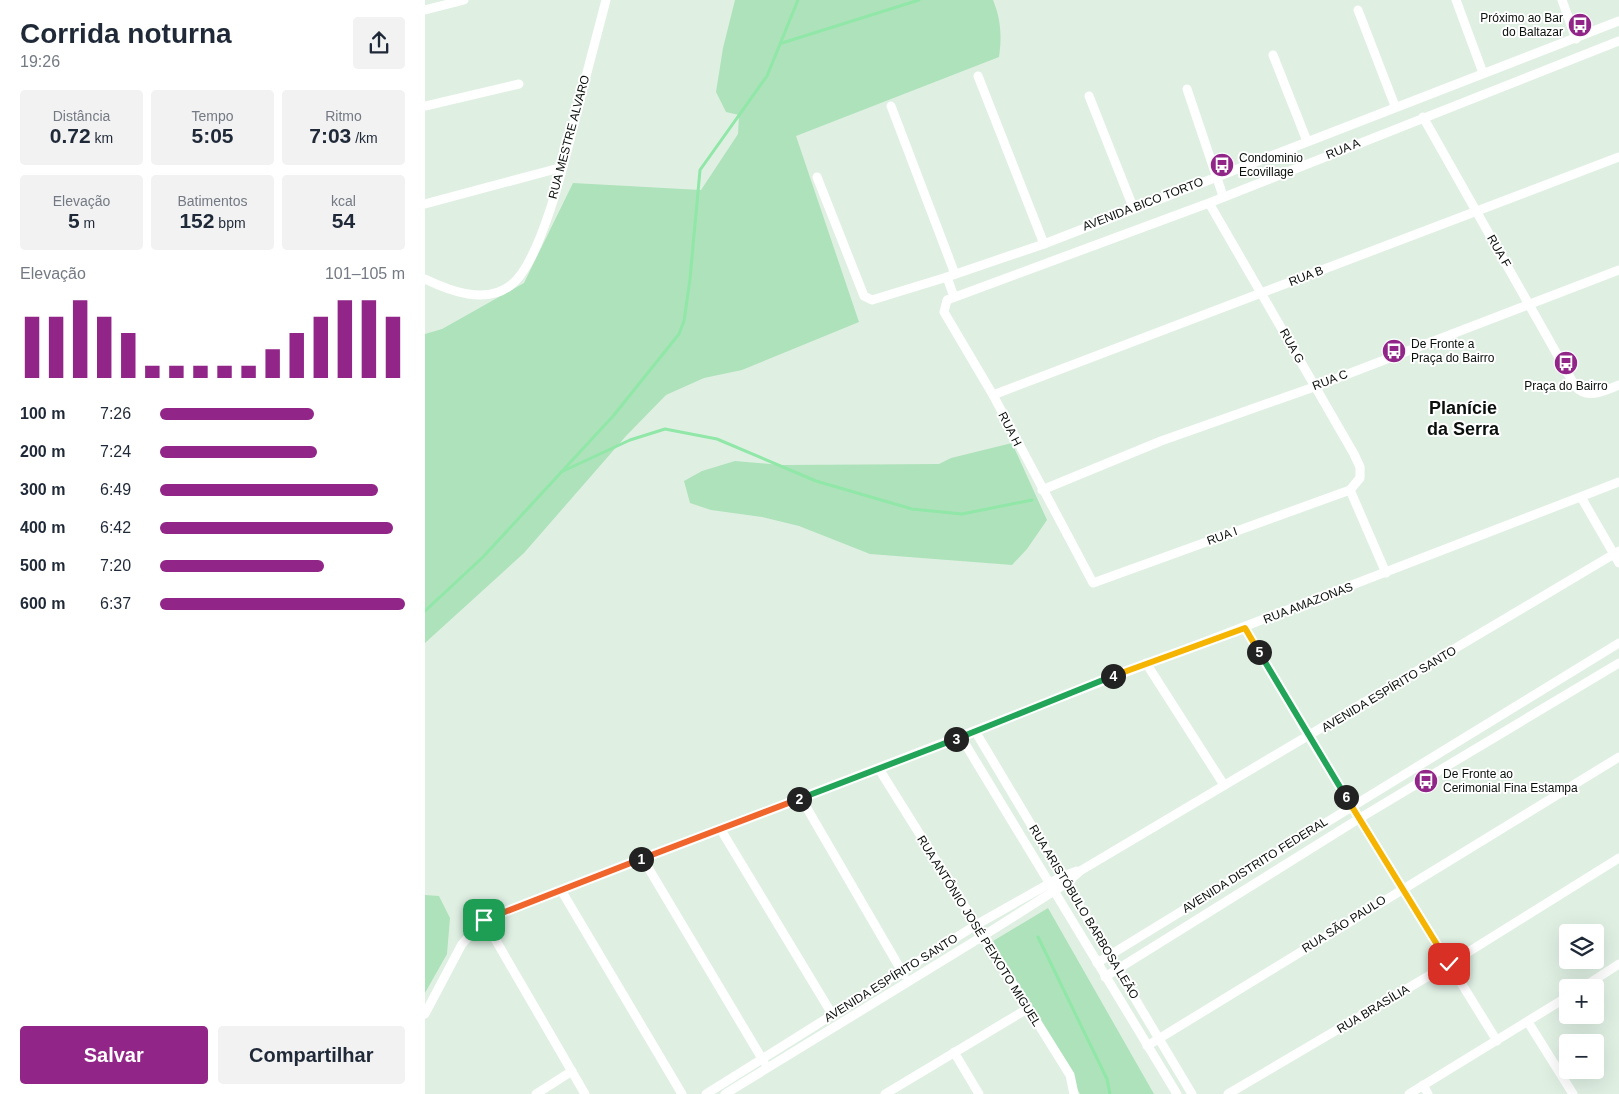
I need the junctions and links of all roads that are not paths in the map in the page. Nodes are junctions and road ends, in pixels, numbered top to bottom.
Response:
1 (464, 0) edge
2 (607, 0) edge
3 (1456, 0) edge
4 (1562, 0) edge
5 (425, 10) edge
6 (1358, 10) dead end
7 (1619, 21) edge
8 (1576, 39) junction
9 (1619, 41) edge
10 (1273, 55) dead end
11 (1483, 73) junction
12 (978, 76) dead end
13 (519, 84) dead end
14 (1187, 89) dead end
15 (1089, 96) dead end
16 (425, 106) edge
17 (891, 106) dead end
18 (1395, 106) junction
19 (1423, 117) junction
20 (1307, 142) junction
21 (1619, 157) edge
22 (563, 167) junction
23 (1216, 176) junction
24 (817, 177) dead end
25 (1223, 196) junction
26 (1209, 202) junction
27 (425, 204) edge
28 (1133, 207) junction
29 (1477, 212) junction
30 (1044, 244) junction
31 (1619, 270) edge
32 (951, 276) junction
33 (425, 279) edge
34 (1261, 293) junction
35 (954, 297) junction
36 (1530, 304) junction
37 (1619, 385) edge
38 (1314, 387) junction
39 (993, 396) junction
40 (1619, 482) edge
41 (1041, 490) junction
42 (1351, 490) junction
43 (1581, 497) junction
44 (1616, 553) edge
45 (1619, 564) edge
46 (1386, 573) junction
47 (1093, 583) joint
48 (1245, 628) junction
49 (1619, 643) edge
50 (1146, 663) junction
51 (1619, 663) edge
52 (975, 731) junction
53 (961, 737) junction
54 (1309, 737) junction
55 (1619, 757) edge
56 (879, 769) junction
57 (1224, 785) junction
58 (801, 798) junction
59 (1352, 805) junction
60 (1360, 818) junction
61 (721, 830) junction
62 (1619, 858) edge
63 (643, 859) junction
64 (1063, 880) junction
65 (1051, 888) junction
66 (1403, 888) junction
67 (561, 890) junction
68 (484, 920) junction
69 (976, 925) junction
70 (983, 936) junction
71 (1111, 955) junction
72 (1097, 963) junction
73 (1449, 964) junction
74 (1619, 964) edge
75 (1119, 968) junction
76 (902, 970) junction
77 (1105, 977) junction
78 (1596, 979) edge
79 (907, 981) junction
80 (1559, 1002) edge
81 (1027, 1008) junction
82 (425, 1014) edge
83 (832, 1014) junction
84 (1528, 1022) junction
85 (1160, 1037) junction
86 (1497, 1041) junction
87 (1147, 1046) junction
88 (954, 1052) junction
89 (762, 1059) junction
90 (767, 1068) junction
91 (572, 1071) junction
92 (1423, 1086) junction
93 (536, 1094) edge
94 (585, 1094) edge
95 (682, 1094) edge
96 (706, 1094) edge
97 (725, 1094) edge
98 (885, 1094) edge
99 (979, 1094) edge
100 (1074, 1094) edge
101 (1177, 1094) edge
102 (1192, 1094) edge
103 (1228, 1094) edge
104 (1409, 1094) edge
105 (1428, 1094) edge
106 (1573, 1094) edge

1 - 5 street
2 - 22 street, RUA MESTRE ALVARO
3 - 11 street
4 - 8 street
6 - 18 street
7 - 8 street, AVENIDA BICO TORTO
8 - 11 street, AVENIDA BICO TORTO
9 - 19 street, RUA A
10 - 20 street
11 - 18 street, AVENIDA BICO TORTO
12 - 30 street
13 - 16 street
14 - 23 street
15 - 28 street
17 - 32 street
18 - 20 street, AVENIDA BICO TORTO
19 - 25 street, RUA A
19 - 29 street, RUA F
20 - 23 street, AVENIDA BICO TORTO
21 - 29 street, RUA B
22 - 27 street
22 - 33 street, RUA MESTRE ALVARO
23 - 25 street
23 - 28 street, AVENIDA BICO TORTO
24 - 32 street, AVENIDA BICO TORTO
25 - 26 street, RUA A
26 - 34 street, RUA G
26 - 35 street, RUA A
28 - 30 street, AVENIDA BICO TORTO
29 - 34 street, RUA B
29 - 36 street, RUA F
30 - 32 street, AVENIDA BICO TORTO
31 - 36 street, RUA C
32 - 35 street
34 - 38 street, RUA G
34 - 39 street, RUA B
35 - 39 street, RUA H
36 - 37 street, RUA F
36 - 38 street, RUA C
38 - 41 street, RUA C
38 - 42 street, RUA G
39 - 41 street, RUA H
40 - 43 street, RUA AMAZONAS
41 - 47 street, RUA H
42 - 46 street
42 - 47 street, RUA I
43 - 44 street
43 - 46 street, RUA AMAZONAS
44 - 45 street
44 - 54 street, AVENIDA ESPÍRITO SANTO
46 - 48 street, RUA AMAZONAS
48 - 50 street, RUA AMAZONAS
48 - 54 street
49 - 59 street, AVENIDA DISTRITO FEDERAL
50 - 52 street, RUA AMAZONAS
50 - 57 street
51 - 60 street, AVENIDA DISTRITO FEDERAL
52 - 53 street, RUA AMAZONAS
52 - 64 street, RUA ARISTÓBULO BARBOSA LEÃO
53 - 56 street, RUA AMAZONAS
53 - 65 street
54 - 57 street, AVENIDA ESPÍRITO SANTO
54 - 59 street
55 - 66 street, RUA SÃO PAULO
56 - 58 street, RUA AMAZONAS
56 - 69 street, RUA ANTÔNIO JOSÉ PEIXOTO MIGUEL
57 - 64 street, AVENIDA ESPÍRITO SANTO
58 - 61 street, RUA AMAZONAS
58 - 76 street
59 - 60 street
59 - 71 street, AVENIDA DISTRITO FEDERAL
60 - 66 street
60 - 75 street, AVENIDA DISTRITO FEDERAL
61 - 63 street, RUA AMAZONAS
61 - 83 street
62 - 73 street, RUA BRASÍLIA
63 - 67 street, RUA AMAZONAS
63 - 89 street
64 - 65 street, AVENIDA ESPÍRITO SANTO
64 - 71 street, RUA ARISTÓBULO BARBOSA LEÃO
65 - 69 street, AVENIDA ESPÍRITO SANTO
65 - 70 street, AVENIDA ESPÍRITO SANTO
65 - 72 street
66 - 73 street
66 - 85 street, RUA SÃO PAULO
67 - 68 street, RUA AMAZONAS
67 - 95 street
68 - 82 street, RUA AMAZONAS
68 - 91 street
69 - 70 street, RUA ANTÔNIO JOSÉ PEIXOTO MIGUEL
69 - 76 street, AVENIDA ESPÍRITO SANTO
70 - 79 street, AVENIDA ESPÍRITO SANTO
70 - 81 street, RUA ANTÔNIO JOSÉ PEIXOTO MIGUEL
71 - 72 street, AVENIDA DISTRITO FEDERAL
71 - 75 street, RUA ARISTÓBULO BARBOSA LEÃO
72 - 77 street
73 - 86 street
73 - 103 street, RUA BRASÍLIA
74 - 78 street
75 - 77 street, AVENIDA DISTRITO FEDERAL
75 - 85 street, RUA ARISTÓBULO BARBOSA LEÃO
76 - 79 street
76 - 83 street, AVENIDA ESPÍRITO SANTO
77 - 87 street
79 - 90 street, AVENIDA ESPÍRITO SANTO
80 - 84 street
81 - 88 street
81 - 100 street, RUA ANTÔNIO JOSÉ PEIXOTO MIGUEL
83 - 89 street, AVENIDA ESPÍRITO SANTO
84 - 86 street
84 - 106 street
85 - 87 street, RUA SÃO PAULO
85 - 102 street, RUA ARISTÓBULO BARBOSA LEÃO
86 - 92 street
87 - 101 street
88 - 98 street
88 - 99 street
89 - 90 street
89 - 96 street, AVENIDA ESPÍRITO SANTO
90 - 97 street, AVENIDA ESPÍRITO SANTO
91 - 93 street
91 - 94 street
92 - 104 street
92 - 105 street

